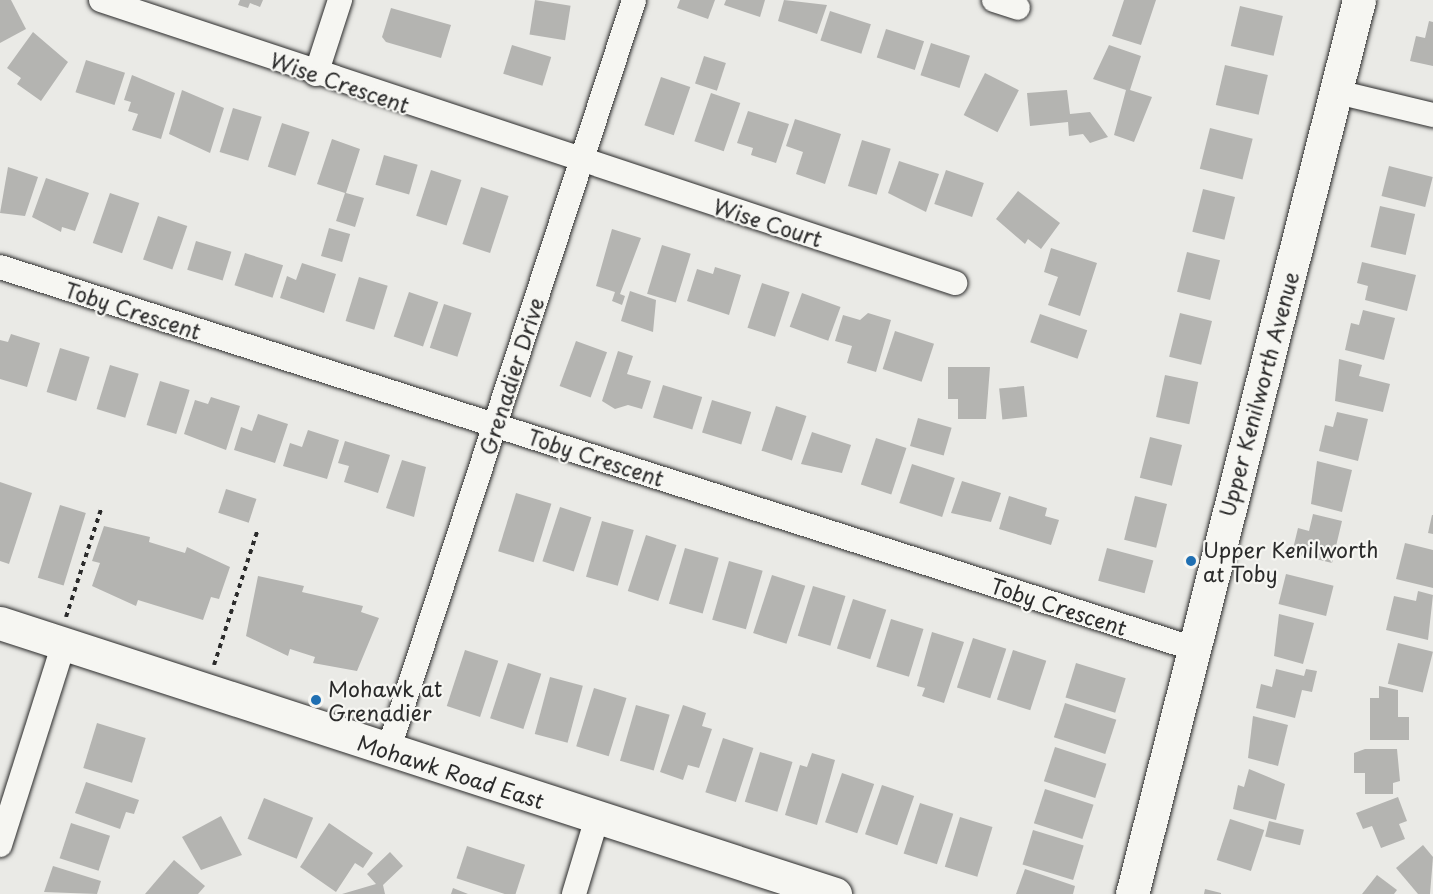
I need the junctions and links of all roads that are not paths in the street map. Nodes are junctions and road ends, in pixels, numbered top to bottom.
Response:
1 (101, 0) edge
2 (340, 0) edge
3 (634, 0) edge
4 (993, 0) edge
5 (1359, 0) edge
6 (1018, 8) dead end
7 (316, 74) junction
8 (1337, 92) junction
9 (1433, 115) edge
10 (581, 160) junction
11 (0, 267) edge
12 (955, 283) dead end
13 (494, 425) junction
14 (0, 623) edge
15 (64, 643) junction
16 (1192, 648) junction
17 (388, 751) junction
18 (597, 818) junction
19 (0, 845) edge
20 (574, 894) edge
21 (835, 894) edge
22 (1132, 894) edge

1 - 7 street, Wise Crescent
2 - 7 street
3 - 10 street, Grenadier Drive
4 - 6 street
5 - 8 street, Upper Kenilworth Avenue
7 - 10 street, Wise Crescent
8 - 9 street
8 - 16 street, Upper Kenilworth Avenue
10 - 12 street, Wise Court
10 - 13 street, Grenadier Drive
11 - 13 street, Toby Crescent
13 - 16 street, Toby Crescent
13 - 17 street, Grenadier Drive
14 - 15 street, Mohawk Road East
15 - 17 street, Mohawk Road East
15 - 19 street
16 - 22 street, Upper Kenilworth Avenue
17 - 18 street, Mohawk Road East
18 - 20 street
18 - 21 street, Mohawk Road East

